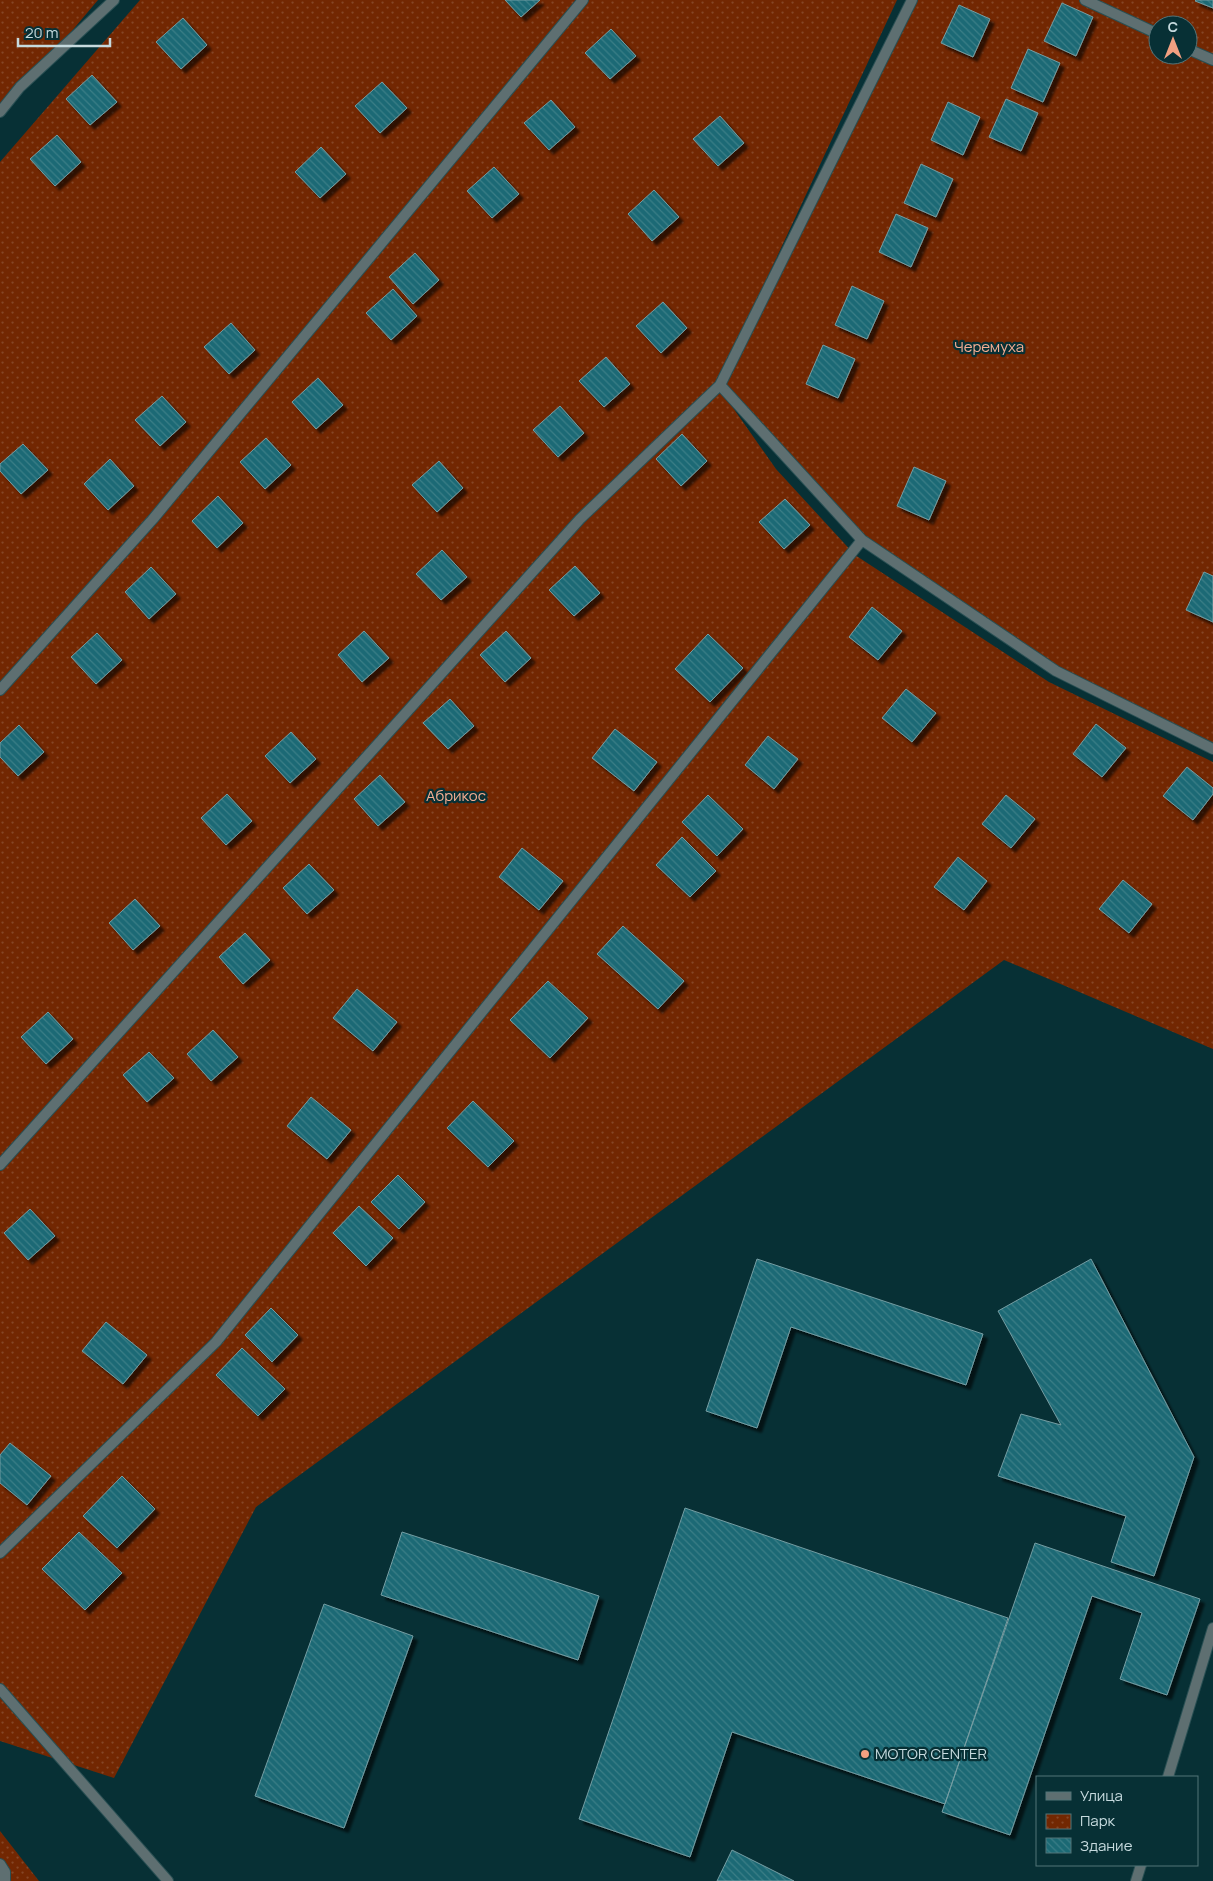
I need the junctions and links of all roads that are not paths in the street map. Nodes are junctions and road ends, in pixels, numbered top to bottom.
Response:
1 (114, 0) edge
2 (584, 0) edge
3 (912, 0) edge
4 (1084, 0) edge
5 (1148, 29) edge
6 (1198, 53) edge
7 (1213, 60) edge
8 (0, 112) edge
9 (720, 385) junction
10 (862, 540) junction
11 (0, 690) edge
12 (1213, 749) edge
13 (0, 1165) edge
14 (0, 1552) edge
15 (1213, 1628) edge
16 (0, 1689) edge
17 (1168, 1776) edge
18 (0, 1864) edge
19 (1141, 1866) edge
20 (6, 1881) edge
21 (168, 1881) edge
22 (1136, 1881) edge

1 - 8 street
2 - 11 street
3 - 9 street
4 - 5 street
6 - 7 street
9 - 10 street
9 - 13 street
10 - 12 street
10 - 14 street
15 - 17 street
16 - 21 street
18 - 20 street
19 - 22 street

